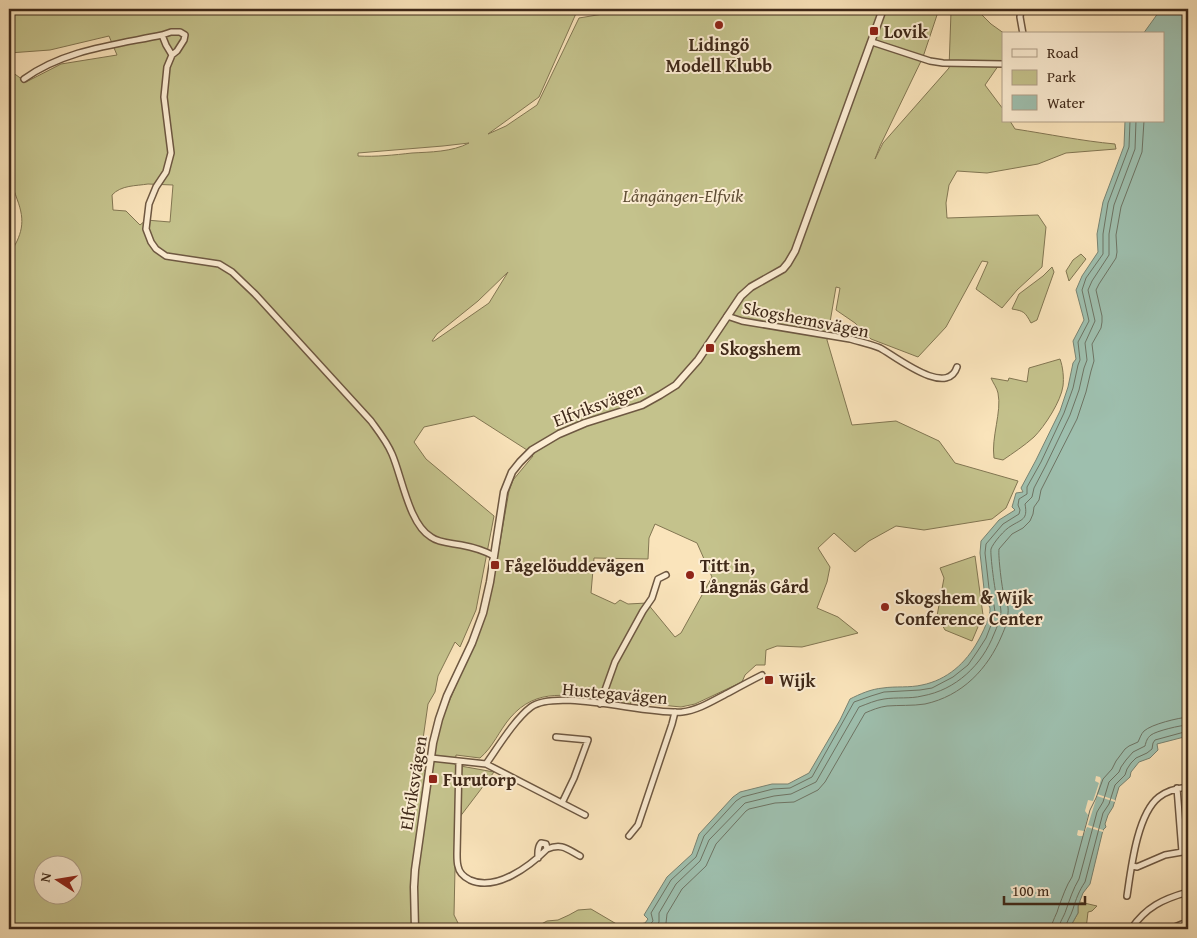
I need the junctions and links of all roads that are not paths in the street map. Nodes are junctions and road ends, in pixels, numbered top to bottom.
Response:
1 (883, 9) edge
2 (1021, 9) edge
3 (1023, 32) edge
4 (162, 35) junction
5 (872, 42) junction
6 (172, 55) junction
7 (1002, 64) edge
8 (24, 79) dead end
9 (727, 316) junction
10 (957, 367) dead end
11 (494, 556) junction
12 (666, 575) dead end
13 (762, 675) dead end
14 (600, 704) junction
15 (675, 712) junction
16 (556, 737) dead end
17 (431, 758) junction
18 (459, 762) junction
19 (486, 764) junction
20 (1188, 787) edge
21 (1178, 788) junction
22 (562, 803) junction
23 (585, 815) dead end
24 (629, 836) dead end
25 (547, 849) junction
26 (1185, 852) edge
27 (580, 856) dead end
28 (538, 858) junction
29 (1132, 866) junction
30 (1188, 892) edge
31 (1127, 896) dead end
32 (1188, 922) edge
33 (415, 929) edge
34 (1131, 929) edge
35 (1170, 929) edge

1 - 5 street, Elfviksvägen
2 - 3 street
4 - 6 street
4 - 6 street
4 - 8 street
5 - 7 street
5 - 9 street, Elfviksvägen
6 - 11 street
9 - 10 street, Skogshemsvägen
9 - 11 street, Elfviksvägen
11 - 17 street, Elfviksvägen
12 - 14 street
13 - 15 street, Hustegavägen
14 - 15 street, Hustegavägen
14 - 19 street, Hustegavägen
15 - 24 street
16 - 22 street
17 - 18 street
17 - 33 street, Elfviksvägen
18 - 19 street
18 - 28 street
19 - 22 street
20 - 21 street
21 - 26 street
21 - 29 street
22 - 23 street
25 - 27 street
25 - 28 street
25 - 28 street
26 - 29 street
29 - 31 street
30 - 34 street
32 - 35 street

